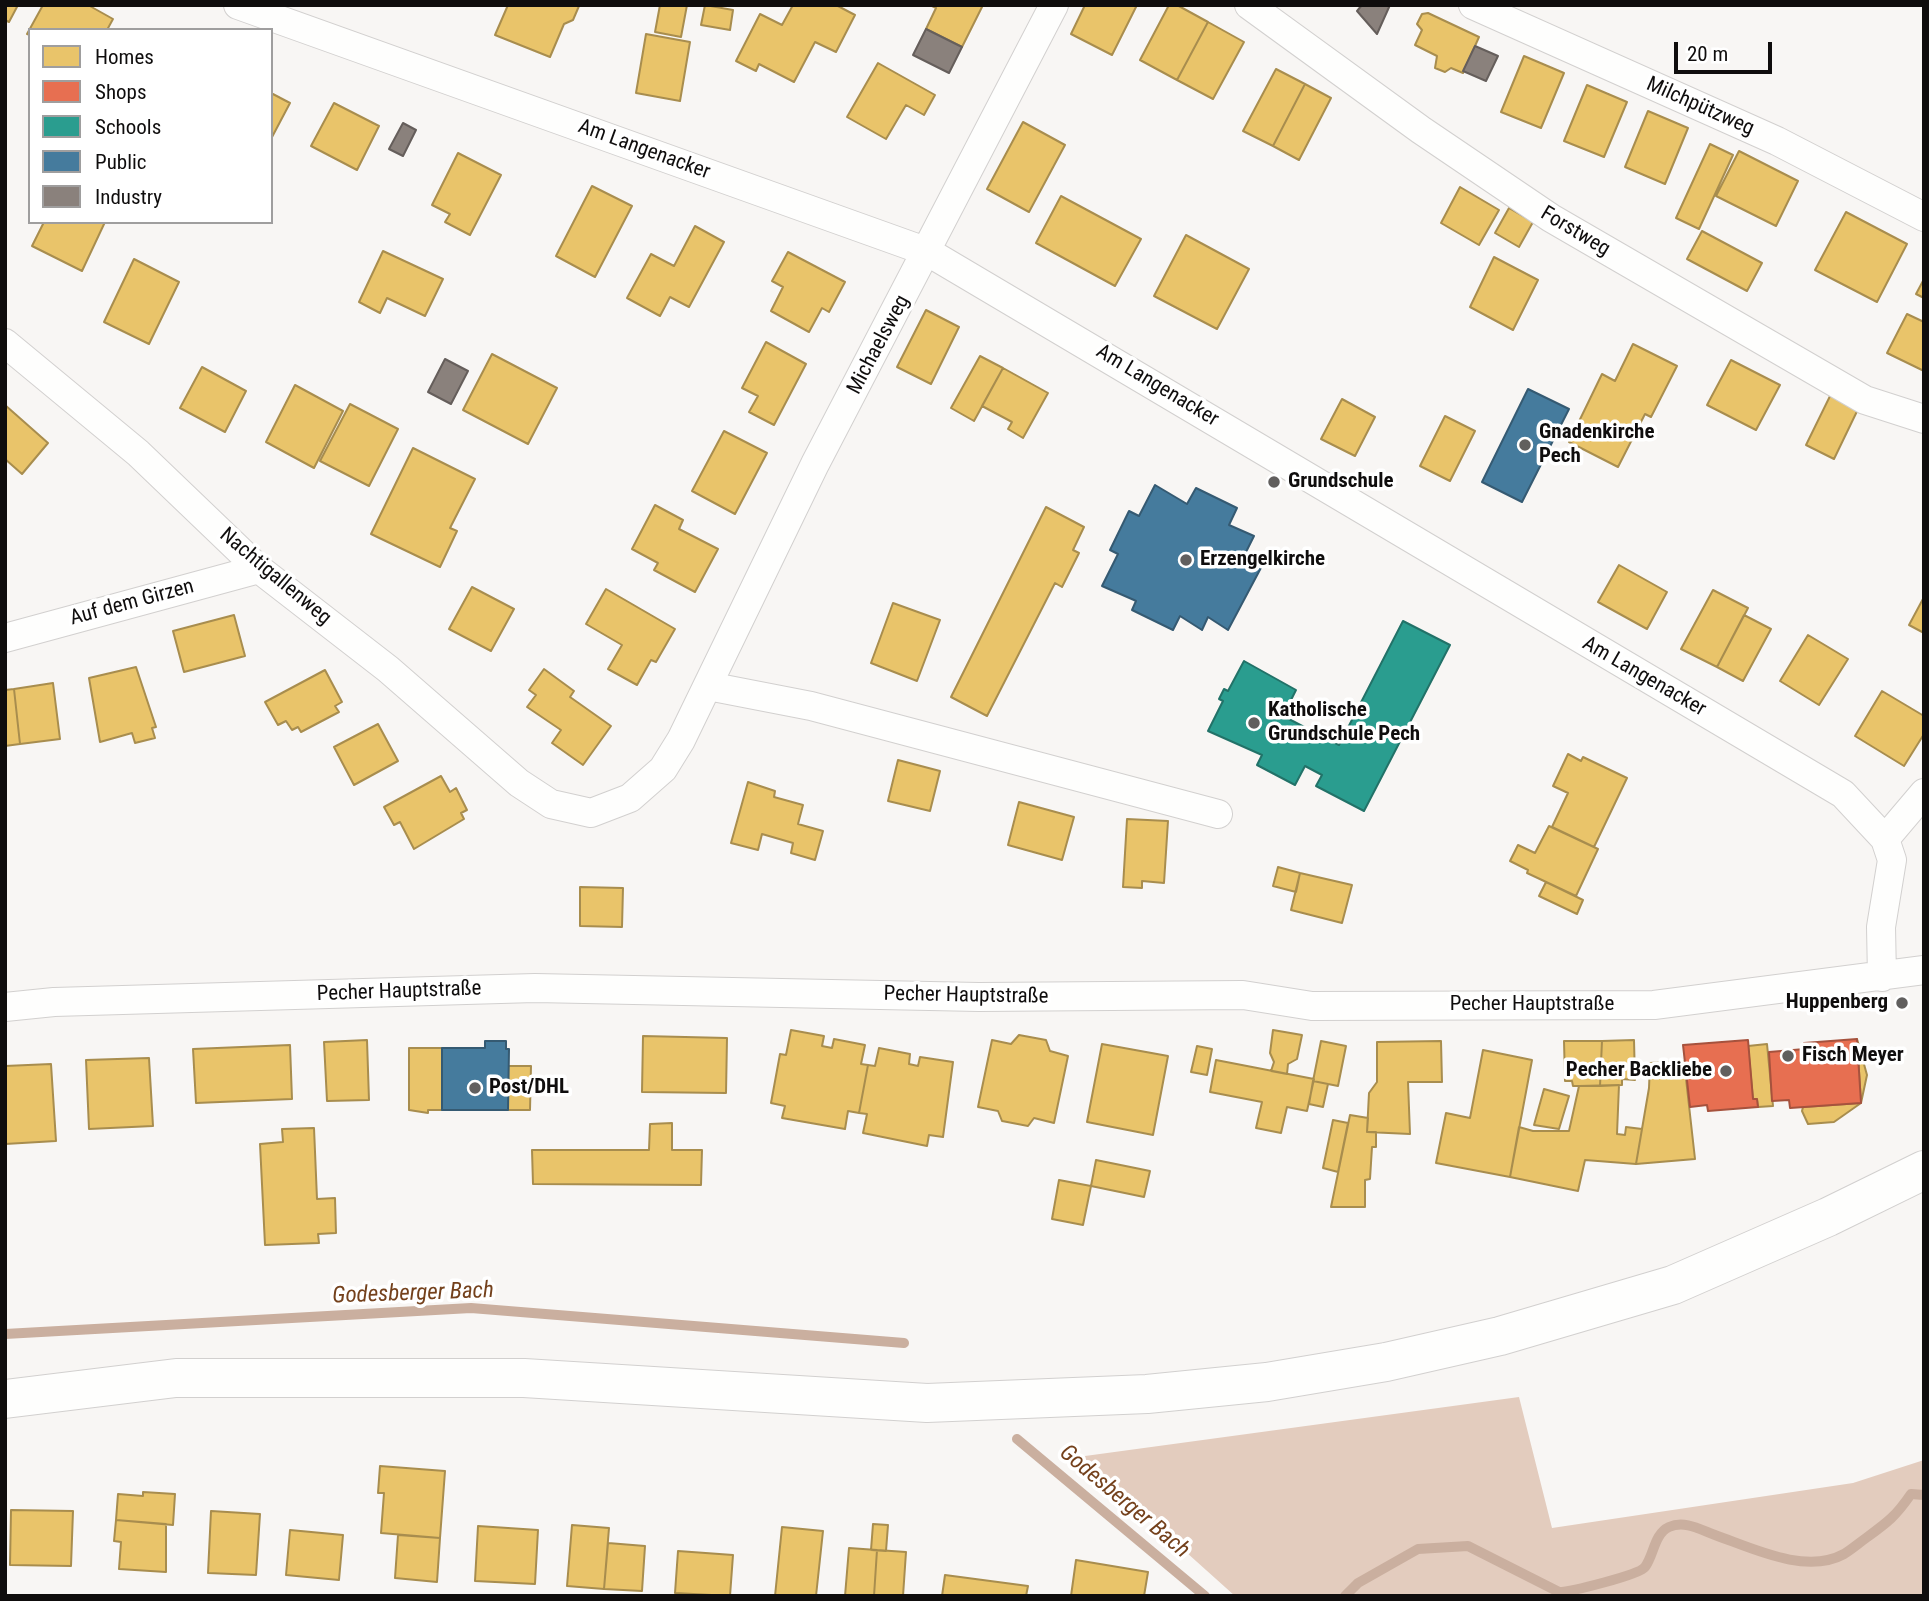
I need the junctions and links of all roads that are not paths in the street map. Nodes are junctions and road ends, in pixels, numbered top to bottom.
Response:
1 (238, 5) edge
2 (1054, 5) edge
3 (1249, 5) edge
4 (1473, 5) edge
5 (1924, 217) edge
6 (928, 252) junction
7 (8, 348) edge
8 (1924, 419) edge
9 (259, 569) junction
10 (5, 638) edge
11 (708, 686) junction
12 (1924, 793) edge
13 (551, 804) joint
14 (1218, 814) dead end
15 (1885, 839) junction
16 (1924, 970) edge
17 (1882, 977) junction
18 (5, 1007) edge
19 (1924, 1170) edge
20 (5, 1399) edge

1 - 6 street, Am Langenacker
2 - 6 street, Michaelsweg
3 - 8 street, Forstweg
4 - 5 street, Milchpützweg
6 - 11 street, Michaelsweg
6 - 15 street, Am Langenacker
7 - 9 street, Nachtigallenweg
9 - 10 street, Auf dem Girzen
9 - 13 street, Nachtigallenweg
11 - 13 street, Michaelsweg
11 - 14 street
12 - 15 street
15 - 17 street
16 - 17 street, Pecher Hauptstraße
17 - 18 street, Pecher Hauptstraße
19 - 20 main road

